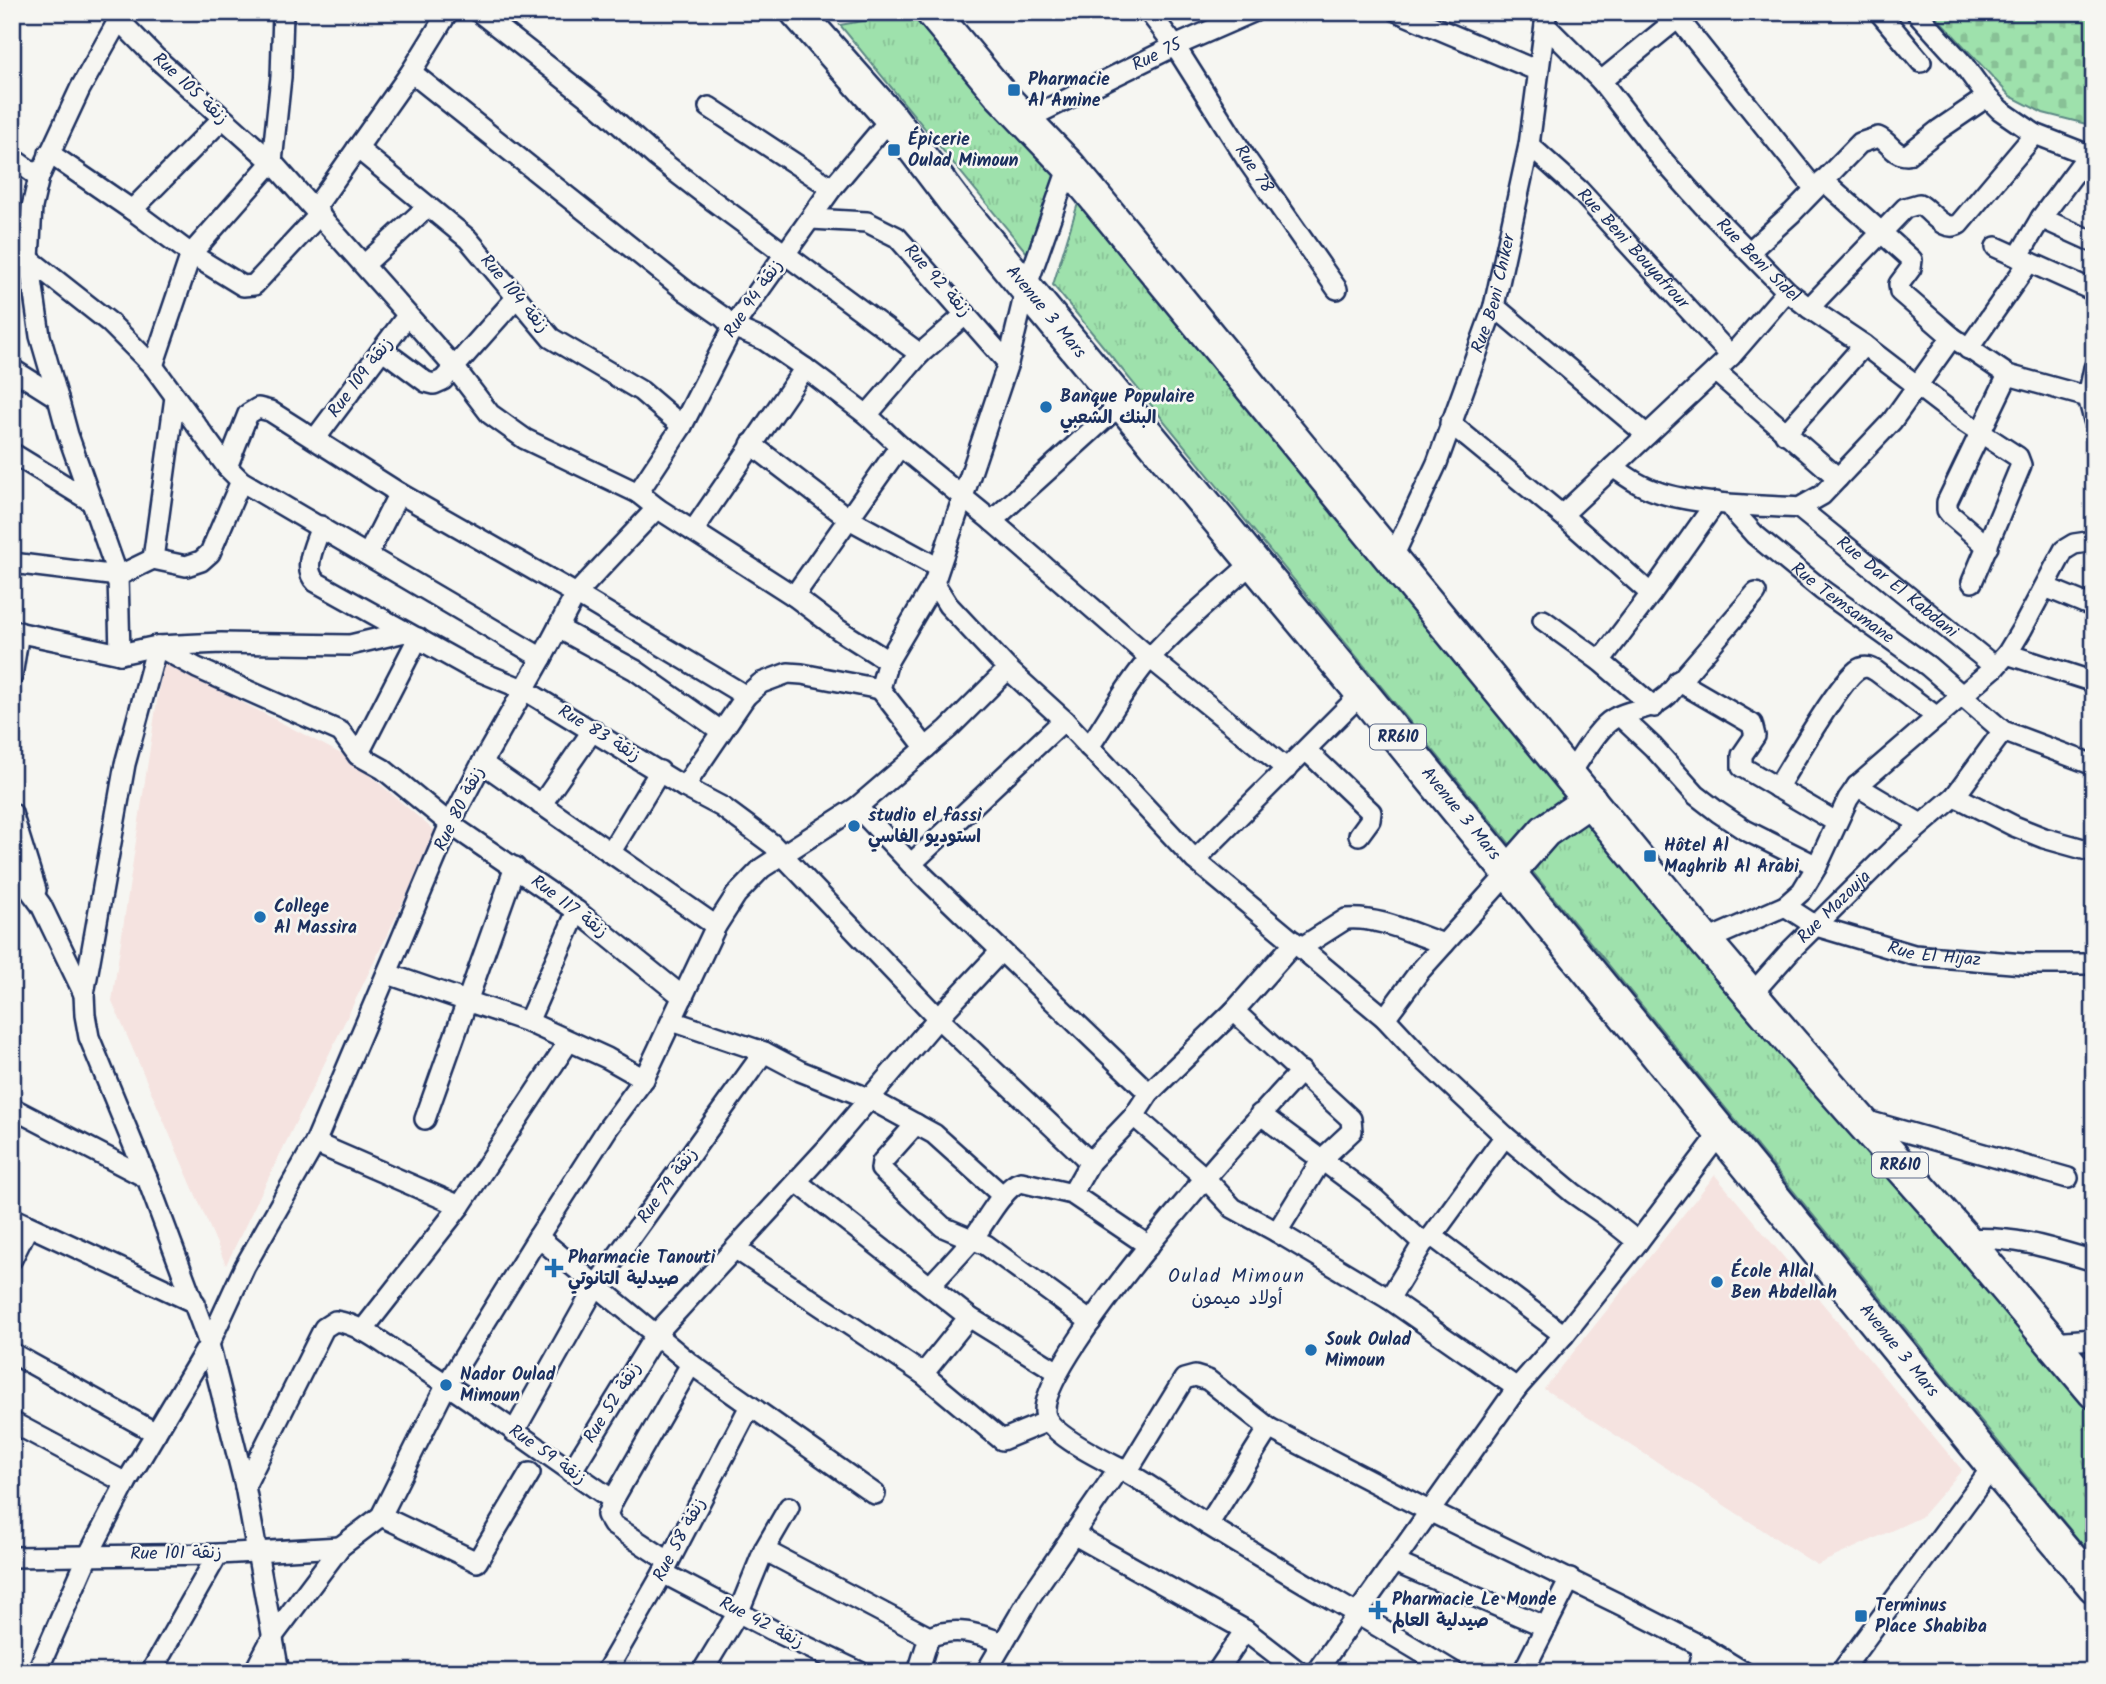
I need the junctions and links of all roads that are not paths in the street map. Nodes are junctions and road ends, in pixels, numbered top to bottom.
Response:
1 (283, 12) edge
2 (448, 12) edge
3 (479, 12) edge
4 (797, 12) edge
5 (932, 12) edge
6 (1149, 12) edge
7 (1253, 12) edge
8 (1398, 12) edge
9 (1879, 12) edge
10 (1916, 12) edge
11 (1675, 15) edge
12 (114, 17) edge
13 (1546, 18) edge
14 (1175, 46) junction
15 (1921, 62) dead end
16 (1538, 71) junction
17 (411, 72) junction
18 (1601, 81) junction
19 (1987, 97) junction
20 (709, 107) dead end
21 (891, 118) junction
22 (222, 119) junction
23 (1025, 120) junction
24 (2035, 134) junction
25 (1529, 145) junction
26 (356, 148) junction
27 (49, 153) junction
28 (2091, 156) edge
29 (12, 159) edge
30 (272, 162) junction
31 (1069, 166) junction
32 (39, 177) junction
33 (1819, 184) junction
34 (832, 188) junction
35 (427, 207) junction
36 (132, 210) junction
37 (318, 211) junction
38 (2041, 218) junction
39 (811, 219) junction
40 (1880, 233) junction
41 (2094, 242) edge
42 (1996, 247) dead end
43 (1749, 252) junction
44 (191, 254) junction
45 (784, 254) junction
46 (21, 257) edge
47 (2023, 260) junction
48 (364, 265) junction
49 (1026, 288) junction
50 (1337, 289) dead end
51 (1787, 290) junction
52 (2094, 291) edge
53 (516, 298) junction
54 (1494, 306) junction
55 (1808, 309) junction
56 (966, 314) junction
57 (407, 316) junction
58 (733, 327) junction
59 (1952, 337) junction
60 (1864, 345) junction
61 (1968, 349) junction
62 (383, 350) junction
63 (920, 354) junction
64 (1731, 356) junction
65 (1008, 363) junction
66 (153, 366) junction
67 (454, 367) junction
68 (805, 368) junction
69 (2094, 368) edge
70 (12, 369) edge
71 (1715, 371) junction
72 (2008, 375) junction
73 (1917, 387) junction
74 (175, 397) junction
75 (2088, 397) junction
76 (58, 398) junction
77 (1122, 403) junction
78 (867, 415) junction
79 (2094, 420) edge
80 (1450, 423) junction
81 (682, 426) junction
82 (1980, 431) junction
83 (1785, 434) junction
84 (1647, 435) junction
85 (315, 439) junction
86 (751, 444) junction
87 (900, 446) junction
88 (12, 453) edge
89 (227, 467) junction
90 (1614, 467) junction
91 (1838, 478) junction
92 (241, 481) junction
93 (639, 493) junction
94 (399, 494) junction
95 (964, 497) junction
96 (92, 502) junction
97 (1723, 504) junction
98 (657, 508) junction
99 (1799, 508) junction
100 (1562, 514) junction
101 (849, 519) junction
102 (992, 521) junction
103 (321, 526) junction
104 (692, 531) junction
105 (2094, 541) edge
106 (1988, 547) junction
107 (368, 554) junction
108 (153, 559) junction
109 (1392, 559) junction
110 (1253, 562) junction
111 (12, 563) edge
112 (936, 575) junction
113 (118, 576) junction
114 (1972, 582) dead end
115 (2045, 587) junction
116 (1756, 593) dead end
117 (576, 594) junction
118 (1651, 594) junction
119 (793, 596) junction
120 (2094, 607) edge
121 (1543, 621) dead end
122 (558, 628) junction
123 (16, 631) edge
124 (411, 635) junction
125 (157, 646) junction
126 (120, 654) junction
127 (542, 658) junction
128 (1150, 658) junction
129 (2001, 660) junction
130 (888, 661) junction
131 (1600, 662) junction
132 (1008, 669) junction
133 (12, 676) edge
134 (1678, 681) junction
135 (2094, 682) edge
136 (523, 689) junction
137 (880, 689) junction
138 (1362, 693) junction
139 (746, 696) junction
140 (1962, 696) junction
141 (1654, 706) junction
142 (1620, 716) junction
143 (1937, 717) junction
144 (1064, 720) junction
145 (593, 730) junction
146 (721, 731) junction
147 (2003, 731) junction
148 (1089, 747) junction
149 (926, 748) junction
150 (1306, 750) junction
151 (358, 755) junction
152 (482, 763) junction
153 (2094, 765) edge
154 (1287, 769) junction
155 (660, 771) junction
156 (1569, 775) junction
157 (1857, 786) junction
158 (684, 787) junction
159 (1777, 788) junction
160 (1955, 796) junction
161 (1590, 800) junction
162 (541, 805) junction
163 (857, 807) junction
164 (12, 813) edge
165 (1836, 822) junction
166 (450, 824) junction
167 (1921, 824) junction
168 (1359, 835) dead end
169 (610, 852) junction
170 (2094, 852) edge
171 (783, 855) junction
172 (1195, 860) junction
173 (911, 864) junction
174 (12, 866) edge
175 (1817, 866) junction
176 (515, 867) junction
177 (1509, 872) junction
178 (41, 905) junction
179 (1785, 906) junction
180 (577, 911) junction
181 (716, 926) junction
182 (1816, 926) junction
183 (1705, 941) junction
184 (1444, 944) junction
185 (1299, 945) junction
186 (1001, 951) junction
187 (2094, 964) edge
188 (388, 974) junction
189 (84, 994) junction
190 (1751, 996) junction
191 (683, 997) junction
192 (466, 1001) junction
193 (1234, 1011) junction
194 (938, 1018) junction
195 (1385, 1018) junction
196 (672, 1021) junction
197 (528, 1022) junction
198 (569, 1041) junction
199 (764, 1052) junction
200 (1301, 1071) junction
201 (644, 1079) junction
202 (1149, 1093) junction
203 (868, 1098) junction
204 (12, 1108) edge
205 (1260, 1114) junction
206 (1134, 1116) junction
207 (425, 1119) dead end
208 (1860, 1119) junction
209 (916, 1124) junction
210 (1721, 1132) junction
211 (1505, 1136) junction
212 (315, 1143) junction
213 (1322, 1159) junction
214 (1090, 1161) junction
215 (147, 1178) junction
216 (1205, 1178) junction
217 (2068, 1178) dead end
218 (797, 1182) junction
219 (1072, 1194) junction
220 (1003, 1196) junction
221 (460, 1206) junction
222 (20, 1223) edge
223 (1276, 1232) junction
224 (538, 1237) junction
225 (972, 1239) junction
226 (1965, 1239) junction
227 (1427, 1240) junction
228 (1638, 1242) junction
229 (1149, 1246) junction
230 (736, 1249) junction
231 (12, 1259) edge
232 (2094, 1261) edge
233 (597, 1284) junction
234 (931, 1285) junction
235 (1389, 1299) junction
236 (195, 1303) junction
237 (969, 1317) junction
238 (1091, 1322) junction
239 (362, 1331) junction
240 (656, 1335) junction
241 (1564, 1335) junction
242 (2094, 1339) edge
243 (2052, 1342) junction
244 (209, 1344) junction
245 (13, 1355) edge
246 (691, 1364) junction
247 (1058, 1372) junction
248 (923, 1374) junction
249 (447, 1384) junction
250 (1517, 1388) junction
251 (2094, 1392) edge
252 (750, 1406) junction
253 (1048, 1421) junction
254 (12, 1422) edge
255 (1269, 1428) junction
256 (514, 1432) junction
257 (156, 1433) junction
258 (1993, 1466) junction
259 (1123, 1470) junction
260 (571, 1472) junction
261 (530, 1473) dead end
262 (126, 1483) junction
263 (245, 1486) junction
264 (875, 1494) dead end
265 (613, 1500) junction
266 (789, 1507) dead end
267 (1429, 1511) junction
268 (381, 1516) junction
269 (1208, 1525) junction
270 (1073, 1534) junction
271 (340, 1547) junction
272 (764, 1550) junction
273 (257, 1552) junction
274 (218, 1554) junction
275 (14, 1556) edge
276 (88, 1556) junction
277 (1394, 1562) junction
278 (665, 1567) junction
279 (1570, 1580) junction
280 (2094, 1586) edge
281 (738, 1611) junction
282 (1357, 1613) junction
283 (1546, 1627) junction
284 (1245, 1630) junction
285 (273, 1636) junction
286 (929, 1637) junction
287 (1003, 1643) junction
288 (1703, 1647) junction
289 (282, 1670) edge
290 (37, 1672) edge
291 (151, 1672) edge
292 (254, 1672) edge
293 (606, 1672) edge
294 (702, 1672) edge
295 (860, 1672) edge
296 (918, 1672) edge
297 (986, 1672) edge
298 (1217, 1672) edge
299 (1299, 1672) edge
300 (1316, 1672) edge
301 (1454, 1672) edge
302 (1523, 1672) edge
303 (1697, 1672) edge
304 (1744, 1672) edge
305 (1841, 1672) edge

1 - 30 street
2 - 17 street
3 - 45 street
4 - 21 main road, Avenue 3 Mars / RR610
5 - 23 main road, RR610
6 - 14 street, Rue 78
7 - 14 street, Rue 75
8 - 16 street
9 - 15 street
10 - 19 street
11 - 18 street
11 - 33 street
12 - 22 street, Rue 105 زنقة
12 - 27 street
13 - 16 street, Rue Beni Chiker
13 - 18 street, Rue Beni Sidel
14 - 23 street, Rue 75
14 - 50 street, Rue 78
16 - 25 street, Rue Beni Chiker
17 - 26 street
17 - 58 street
18 - 43 street, Rue Beni Sidel
19 - 24 street
19 - 33 street
20 - 34 street
21 - 34 street, Rue 94 زنقة
21 - 49 main road, Avenue 3 Mars / RR610
22 - 30 street, Rue 105 زنقة
22 - 36 street
23 - 31 main road, RR610
24 - 28 street
24 - 40 street
25 - 54 street, Rue Beni Chiker
25 - 64 street, Rue Beni Bouyafrour
26 - 35 street, Rue 104 زنقة
26 - 37 street
27 - 32 street
27 - 36 street
28 - 38 street
29 - 32 street
30 - 37 street, Rue 105 زنقة
30 - 44 street
31 - 49 street
31 - 109 main road, RR610
32 - 46 street
33 - 40 street
33 - 43 street
34 - 39 street, Rue 94 زنقة
35 - 48 street
35 - 53 street, Rue 104 زنقة
36 - 44 street
37 - 44 street
37 - 48 street, Rue 105 زنقة
38 - 41 street
38 - 47 street
39 - 45 street, Rue 94 زنقة
39 - 56 street, Rue 92 زنقة
40 - 55 street
40 - 59 street
42 - 47 street
43 - 51 street, Rue Beni Sidel
44 - 66 street
45 - 58 street, Rue 94 زنقة
45 - 63 street
46 - 66 street
46 - 76 street
47 - 52 street
47 - 61 street
48 - 57 street, Rue 105 زنقة
49 - 65 street
49 - 77 main road, Avenue 3 Mars / RR610
51 - 55 street, Rue Beni Sidel
51 - 64 street
53 - 67 street
53 - 81 street, Rue 104 زنقة
54 - 80 street, Rue Beni Chiker
54 - 84 street
55 - 60 street, Rue Beni Sidel
56 - 63 street
56 - 65 street, Rue 92 زنقة
57 - 62 street, Rue 109 زنقة
57 - 67 street, Rue 105 زنقة
58 - 68 street
58 - 81 street, Rue 94 زنقة
59 - 61 street
59 - 73 street
60 - 73 street, Rue Beni Sidel
60 - 83 street
61 - 72 street
62 - 67 street
62 - 85 street, Rue 109 زنقة
63 - 78 street
64 - 71 street
65 - 95 street
66 - 74 street
67 - 93 street, Rue 105 زنقة
68 - 78 street
68 - 86 street
69 - 75 street
70 - 76 street
71 - 83 street
71 - 84 street
72 - 75 street
72 - 82 street
73 - 82 street, Rue Beni Sidel
73 - 91 street
74 - 89 street
74 - 108 street
75 - 79 street
76 - 96 street
77 - 102 street
77 - 110 main road, Avenue 3 Mars / RR610
78 - 87 street
80 - 100 street
80 - 109 street, Rue Beni Chiker
81 - 93 street, Rue 94 زنقة
82 - 106 street
82 - 106 street, Rue Beni Sidel
83 - 91 street
84 - 90 street
85 - 89 street
85 - 94 street
86 - 101 street
86 - 104 street
87 - 95 street
87 - 101 street
88 - 96 street
89 - 92 street
90 - 97 street
90 - 100 street
91 - 99 street
92 - 103 street
92 - 108 street
93 - 98 street, Rue 105 زنقة
94 - 107 street
94 - 117 street
95 - 102 street
95 - 112 street
96 - 113 street
97 - 99 street
97 - 118 street
97 - 140 street, Rue Temsamane
98 - 104 street, Rue 105 زنقة
98 - 117 street, Rue 80 زنقة
99 - 129 street, Rue Dar El Kabdani
100 - 118 street
101 - 112 street
101 - 119 street
102 - 128 street
103 - 107 street
103 - 124 street, Rue 83 زنقة
104 - 119 street, Rue 105 زنقة
105 - 115 street
106 - 114 street
107 - 127 street
108 - 113 street
109 - 156 main road, RR610
110 - 128 street
110 - 138 main road, Avenue 3 Mars / RR610
111 - 113 street
112 - 130 street
112 - 132 street
113 - 126 street
115 - 120 street
115 - 129 street
116 - 134 street
117 - 122 street, Rue 80 زنقة
117 - 139 street
118 - 131 street
119 - 130 street, Rue 105 زنقة
121 - 131 street
122 - 127 street, Rue 80 زنقة
122 - 146 street
123 - 126 street
123 - 133 street
124 - 125 street
124 - 136 street, Rue 83 زنقة
124 - 151 street
125 - 126 street
125 - 151 street, Rue 117 زنقة
125 - 189 street
127 - 136 street, Rue 80 زنقة
128 - 148 street
128 - 154 street
129 - 135 street
129 - 140 street
130 - 137 street
131 - 141 street
132 - 144 street
132 - 149 street
134 - 141 street
134 - 159 street
136 - 145 street, Rue 83 زنقة
136 - 152 street, Rue 80 زنقة
137 - 139 street
137 - 149 street
138 - 150 street
138 - 177 main road, Avenue 3 Mars / RR610
139 - 146 street
140 - 143 street
140 - 147 street, Rue Temsamane
141 - 142 street
142 - 156 street
142 - 175 street
143 - 157 street
143 - 159 street
144 - 148 street
144 - 173 street
145 - 155 street, Rue 83 زنقة
145 - 162 street
146 - 158 street
147 - 153 street, Rue Temsamane
147 - 160 street, Rue Mazouja
148 - 172 street
149 - 163 street
150 - 154 street
150 - 168 street
151 - 166 street, Rue 117 زنقة
152 - 162 street
152 - 166 street, Rue 80 زنقة
154 - 172 street
155 - 158 street, Rue 83 زنقة
155 - 169 street
156 - 161 main road, RR610
157 - 165 street
157 - 167 street
158 - 171 street, Rue 83 زنقة
159 - 165 street
160 - 167 street, Rue Mazouja
160 - 170 street
161 - 177 main road
161 - 183 main road, RR610
162 - 169 street
163 - 171 street
163 - 173 street
164 - 178 street
165 - 175 street
166 - 176 street, Rue 117 زنقة
166 - 188 street, Rue 80 زنقة
167 - 182 street, Rue Mazouja
169 - 181 street
171 - 181 street
171 - 194 street, Rue 83 زنقة
172 - 185 street
173 - 186 street
174 - 178 street
175 - 179 street
176 - 180 street, Rue 117 زنقة
176 - 192 street
177 - 184 street
177 - 210 main road, Avenue 3 Mars / RR610
178 - 189 street
179 - 182 street, Rue El Hijaz
179 - 183 street
180 - 191 street, Rue 117 زنقة
180 - 197 street
181 - 191 street
182 - 187 street, Rue El Hijaz
182 - 190 street, Rue Mazouja
183 - 190 main road, RR610
184 - 185 street
184 - 195 street
185 - 193 street
185 - 195 street
186 - 194 street, Rue 52 زنقة
186 - 202 street
188 - 192 street
188 - 212 street, Rue 80 زنقة
189 - 215 street
190 - 208 main road, RR610
191 - 196 street
192 - 197 street
192 - 207 street
193 - 200 street
193 - 202 street
194 - 203 street, Rue 52 زنقة
194 - 214 street, Rue 83 زنقة
195 - 211 street
196 - 199 street
196 - 201 street
197 - 198 street
198 - 201 street
198 - 221 street
199 - 203 street
199 - 233 street, Rue 79 زنقة
200 - 205 street
200 - 213 street
201 - 224 street
202 - 206 street
203 - 209 street
203 - 218 street, Rue 52 زنقة
204 - 215 street
205 - 213 street
205 - 216 street
206 - 214 street
206 - 216 street
208 - 217 street
208 - 226 main road, RR610
209 - 220 street
209 - 225 street
210 - 228 street
210 - 258 main road, Avenue 3 Mars / RR610
211 - 227 street
211 - 228 street
212 - 221 street
212 - 244 street, Rue 80 زنقة
213 - 223 street
213 - 227 street
214 - 219 street
215 - 236 street
216 - 223 street
216 - 229 street
218 - 230 street, Rue 52 زنقة
218 - 234 street
219 - 220 street
219 - 229 street
220 - 225 street
221 - 239 street
222 - 231 street
222 - 236 street
223 - 235 street
224 - 233 street
224 - 249 street
225 - 234 street
225 - 238 street
226 - 232 street
226 - 243 main road, RR610
227 - 235 street
227 - 241 street
228 - 241 street
229 - 238 street
230 - 240 street, Rue 52 زنقة
230 - 248 street
233 - 240 street
233 - 256 street, Rue 79 زنقة
234 - 237 street
235 - 250 street
236 - 244 street
237 - 247 street
237 - 248 street
238 - 247 street
239 - 249 street, Rue 59 زنقة
239 - 263 street, Rue 59 زنقة
240 - 246 street
240 - 260 street, Rue 52 زنقة
241 - 250 street
242 - 243 street
243 - 251 main road, RR610
244 - 257 street, Rue 80 زنقة
244 - 263 street
245 - 257 street
246 - 252 street
246 - 265 street
247 - 253 street
248 - 253 street
249 - 256 street, Rue 59 زنقة
249 - 268 street
250 - 267 street
252 - 264 street
252 - 278 street, Rue 58 زنقة
253 - 259 street
254 - 262 street
255 - 259 street
255 - 267 street
255 - 269 street
256 - 260 street, Rue 59 زنقة
257 - 262 street, Rue 80 زنقة
258 - 280 main road, Avenue 3 Mars / RR610
258 - 305 street
259 - 269 street
259 - 270 street
260 - 265 street, Rue 59 زنقة
261 - 268 street
262 - 276 street, Rue 80 زنقة
263 - 273 street
265 - 278 street, Rue 42 زنقة
266 - 272 street
267 - 277 street
267 - 279 street
268 - 271 street
269 - 282 street
270 - 284 street
270 - 287 street
271 - 273 street, Rue 101 زنقة
271 - 285 street
272 - 281 street
272 - 286 street
273 - 274 street, Rue 101 زنقة
273 - 285 street
274 - 276 street, Rue 101 زنقة
274 - 291 street
275 - 276 street, Rue 101 زنقة
276 - 290 street, Rue 80 زنقة
277 - 282 street
277 - 283 street
278 - 281 street, Rue 42 زنقة
278 - 293 street, Rue 58 زنقة
279 - 283 street
279 - 288 street
281 - 294 street
281 - 295 street, Rue 42 زنقة
282 - 300 street
282 - 301 street
283 - 302 street
284 - 298 street
284 - 299 street
285 - 289 street
285 - 292 street
286 - 287 street
286 - 296 street
287 - 297 street
288 - 303 street
288 - 304 street

